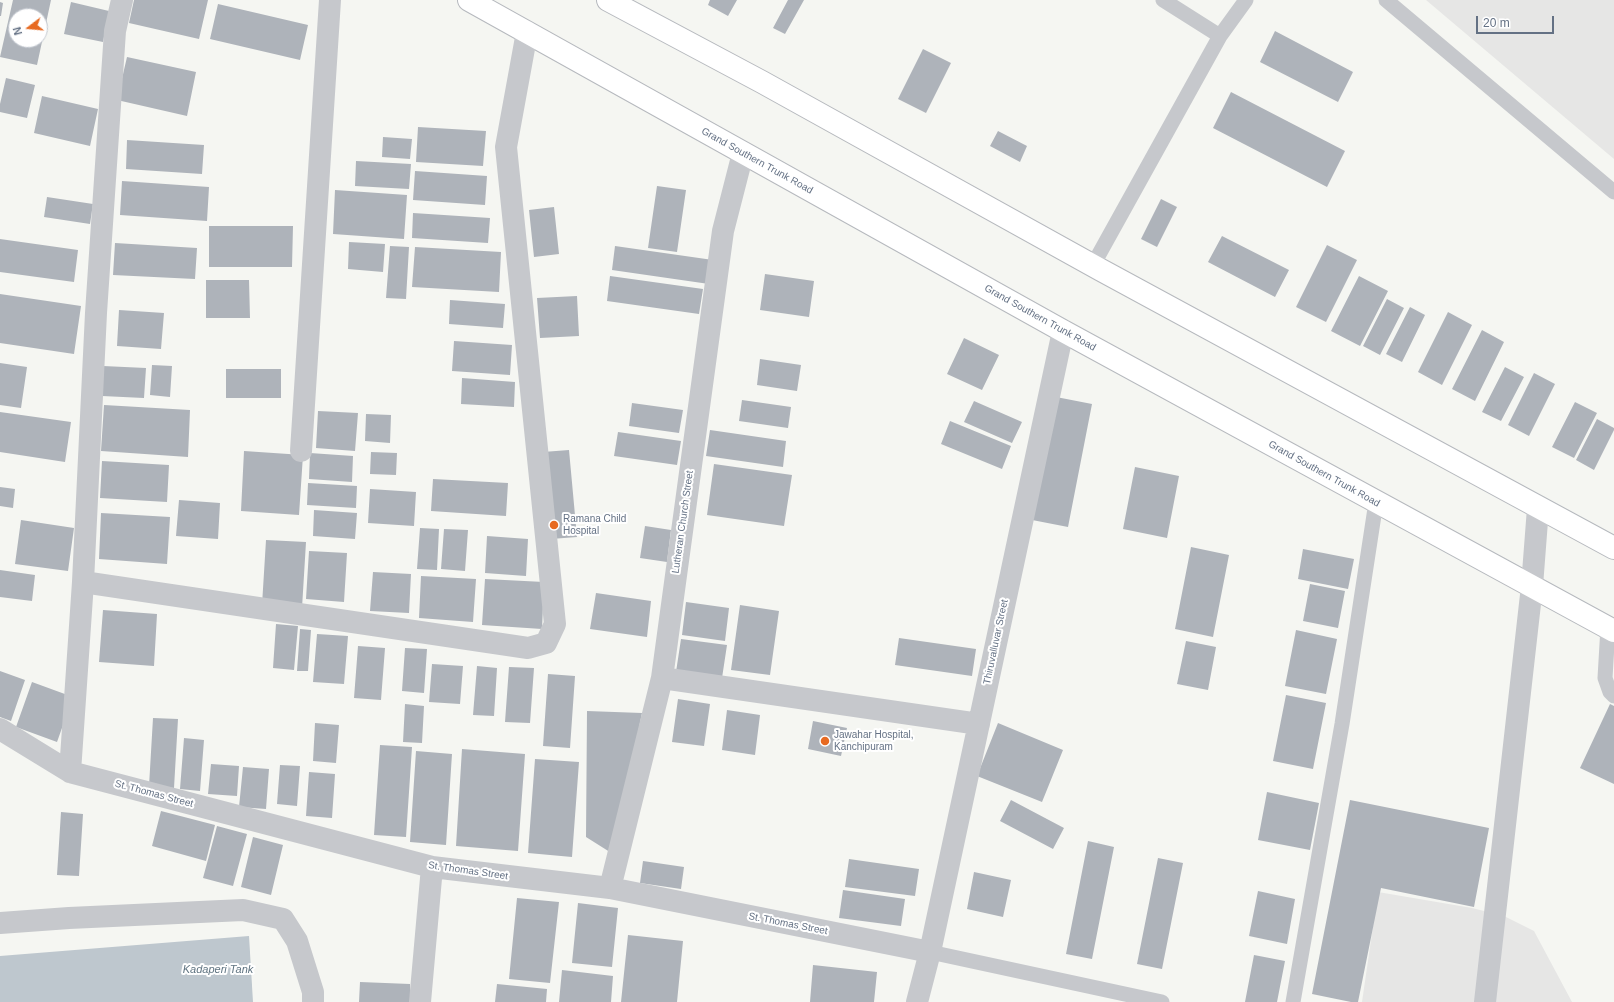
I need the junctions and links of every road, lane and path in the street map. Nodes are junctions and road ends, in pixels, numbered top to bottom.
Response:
1 (122, 0) edge
2 (330, 0) edge
3 (469, 0) edge
4 (608, 0) edge
5 (1163, 0) edge
6 (1246, 0) edge
7 (1386, 0) edge
8 (527, 32) junction
9 (1220, 36) junction
10 (743, 153) junction
11 (1614, 192) edge
12 (1093, 265) junction
13 (1063, 331) junction
14 (301, 451) dead end
15 (1376, 502) junction
16 (1538, 508) junction
17 (1614, 548) edge
18 (83, 582) junction
19 (1532, 586) junction
20 (1611, 629) edge
21 (662, 678) junction
22 (1614, 696) edge
23 (979, 724) junction
24 (0, 729) edge
25 (70, 772) junction
26 (432, 867) junction
27 (610, 888) junction
28 (0, 923) edge
29 (930, 952) junction
30 (313, 1002) edge
31 (420, 1002) edge
32 (917, 1002) edge
33 (1162, 1002) edge
34 (1293, 1002) edge
35 (1484, 1002) edge

1 - 18 street
2 - 14 street
3 - 8 main road, Grand Southern Trunk Road
4 - 12 main road
5 - 9 lane
6 - 9 lane
7 - 11 lane
8 - 10 main road, Grand Southern Trunk Road
8 - 18 street
9 - 12 lane
10 - 13 main road, Grand Southern Trunk Road
10 - 21 street, Lutheran Church Street
12 - 16 main road
13 - 15 main road, Grand Southern Trunk Road
13 - 23 street, Thiruvalluvar Street
15 - 19 main road, Grand Southern Trunk Road
15 - 34 lane
16 - 17 main road
16 - 19 street
18 - 25 street
19 - 20 main road, Grand Southern Trunk Road
19 - 35 street
20 - 22 lane
21 - 23 street
21 - 27 street, Lutheran Church Street
23 - 29 street, Thiruvalluvar Street
24 - 25 street, St. Thomas Street
25 - 26 street, St. Thomas Street
26 - 27 street, St. Thomas Street
26 - 31 street
27 - 29 street, St. Thomas Street
28 - 30 street
29 - 32 street, Thiruvalluvar Street
29 - 33 lane

